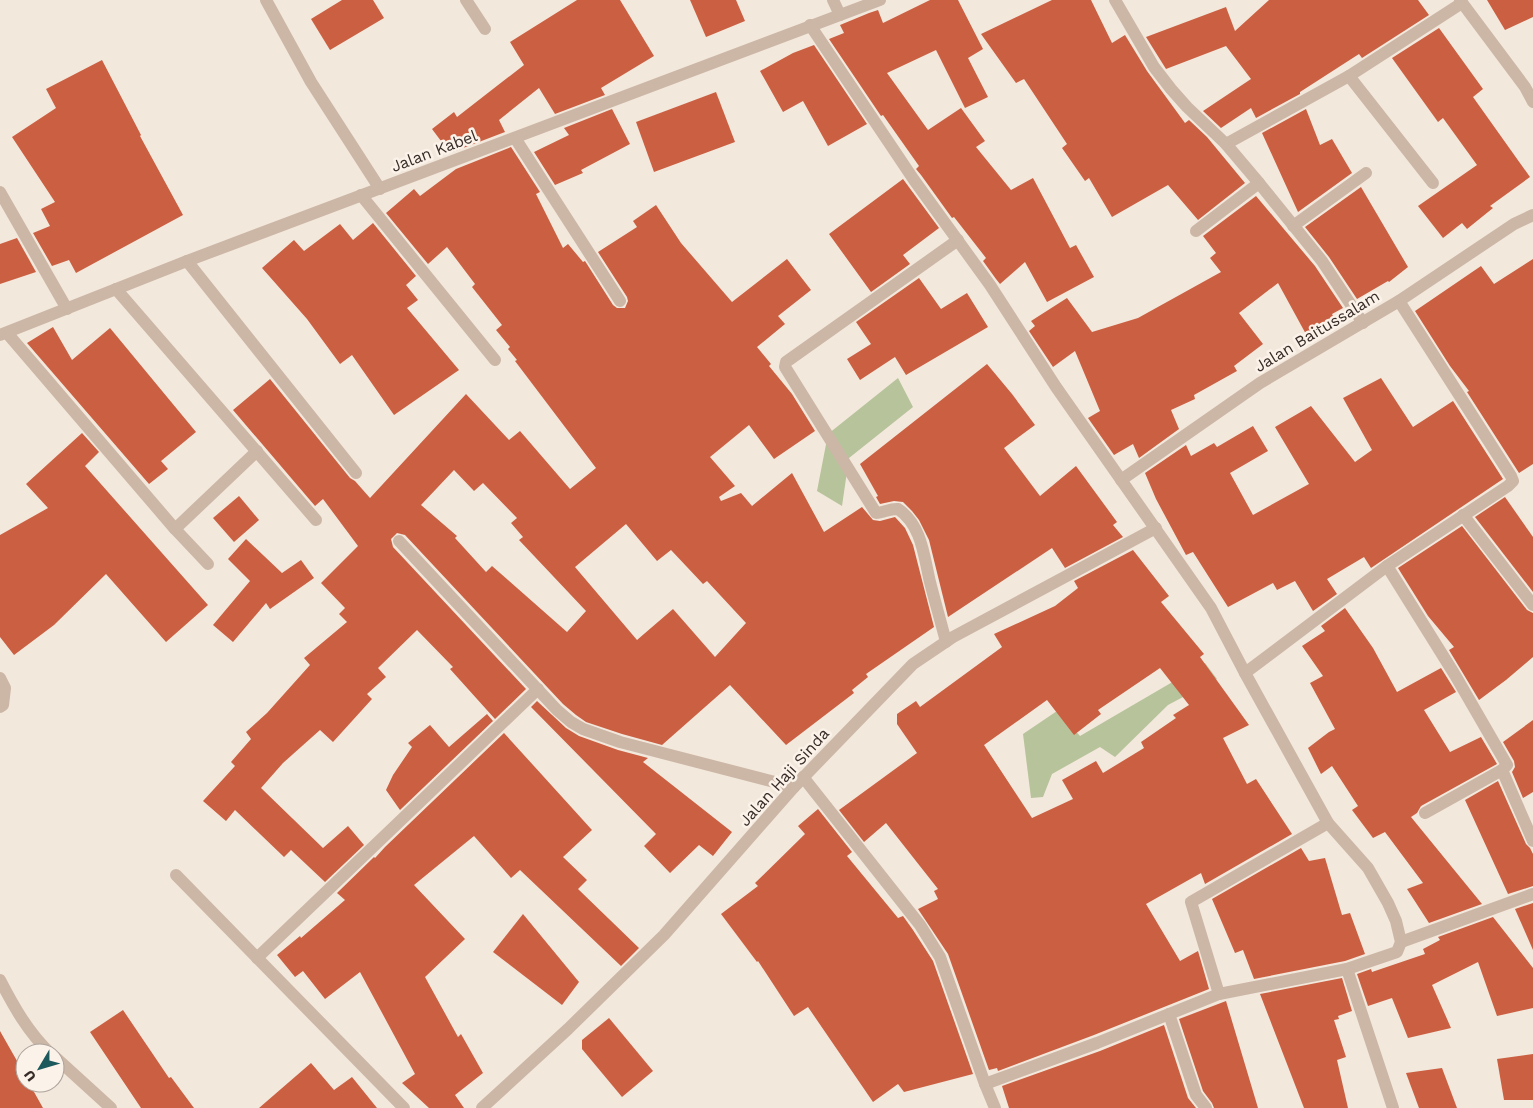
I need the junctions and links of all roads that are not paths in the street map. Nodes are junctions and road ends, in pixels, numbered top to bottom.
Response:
1 (266, 0) edge
2 (466, 0) edge
3 (833, 0) edge
4 (880, 0) edge
5 (1115, 0) edge
6 (1461, 1) edge
7 (840, 14) junction
8 (810, 25) junction
9 (485, 29) dead end
10 (1349, 76) junction
11 (1529, 85) edge
12 (1533, 102) edge
13 (515, 138) junction
14 (1226, 144) junction
15 (1366, 173) dead end
16 (1259, 183) junction
17 (1433, 183) dead end
18 (380, 189) junction
19 (0, 192) edge
20 (362, 195) junction
21 (1533, 215) edge
22 (1293, 226) junction
23 (1196, 231) dead end
24 (958, 240) junction
25 (187, 261) junction
26 (116, 289) junction
27 (620, 301) dead end
28 (1399, 301) junction
29 (67, 309) junction
30 (1363, 323) junction
31 (4, 334) edge
32 (495, 360) dead end
33 (257, 451) junction
34 (356, 473) dead end
35 (1121, 480) junction
36 (1463, 515) junction
37 (316, 520) dead end
38 (1156, 528) junction
39 (175, 529) junction
40 (399, 541) dead end
41 (208, 564) dead end
42 (1387, 566) junction
43 (1533, 605) edge
44 (946, 642) junction
45 (1245, 673) junction
46 (0, 678) edge
47 (538, 689) junction
48 (0, 708) edge
49 (1502, 770) junction
50 (798, 782) junction
51 (1425, 812) dead end
52 (1328, 823) junction
53 (1533, 841) edge
54 (176, 875) dead end
55 (1533, 894) edge
56 (1401, 942) junction
57 (257, 958) junction
58 (1347, 969) junction
59 (0, 980) edge
60 (1218, 994) junction
61 (1169, 1014) junction
62 (40, 1043) edge
63 (65, 1066) edge
64 (985, 1084) junction
65 (111, 1108) edge
66 (404, 1108) edge
67 (482, 1108) edge
68 (995, 1108) edge
69 (1206, 1108) edge
70 (1393, 1108) edge

1 - 18 street
2 - 9 street
3 - 7 street
4 - 7 street, Jalan Kabel
5 - 14 street
6 - 10 street
6 - 11 street
7 - 8 street, Jalan Kabel
8 - 13 street, Jalan Kabel
8 - 24 street
10 - 14 street
10 - 17 street
11 - 12 street
13 - 18 street, Jalan Kabel
13 - 27 street
14 - 16 street
15 - 22 street
16 - 22 street
16 - 23 street
18 - 20 street, Jalan Kabel
19 - 29 street
20 - 25 street, Jalan Kabel
20 - 32 street
21 - 28 street, Jalan Baitussalam
22 - 30 street
24 - 35 street
24 - 44 street
25 - 26 street, Jalan Kabel
25 - 34 street
26 - 29 street, Jalan Kabel
26 - 33 street
28 - 30 street, Jalan Baitussalam
28 - 36 street
29 - 31 street, Jalan Kabel
30 - 35 street, Jalan Baitussalam
31 - 39 street
33 - 37 street
33 - 39 street
35 - 38 street
36 - 42 street
36 - 43 street
38 - 44 street, Jalan Haji Sinda
38 - 45 street
39 - 41 street
40 - 47 street
42 - 45 street
42 - 49 street
44 - 50 street, Jalan Haji Sinda
45 - 52 street
46 - 48 street
47 - 50 street
47 - 57 street
49 - 51 street
49 - 53 street
50 - 64 street
50 - 67 street, Jalan Haji Sinda
52 - 56 street
52 - 60 street
54 - 57 street
55 - 56 street
56 - 58 street
57 - 66 street
58 - 60 street
58 - 70 street
59 - 62 street
60 - 61 street
61 - 64 street
61 - 69 street
63 - 65 street
64 - 68 street

